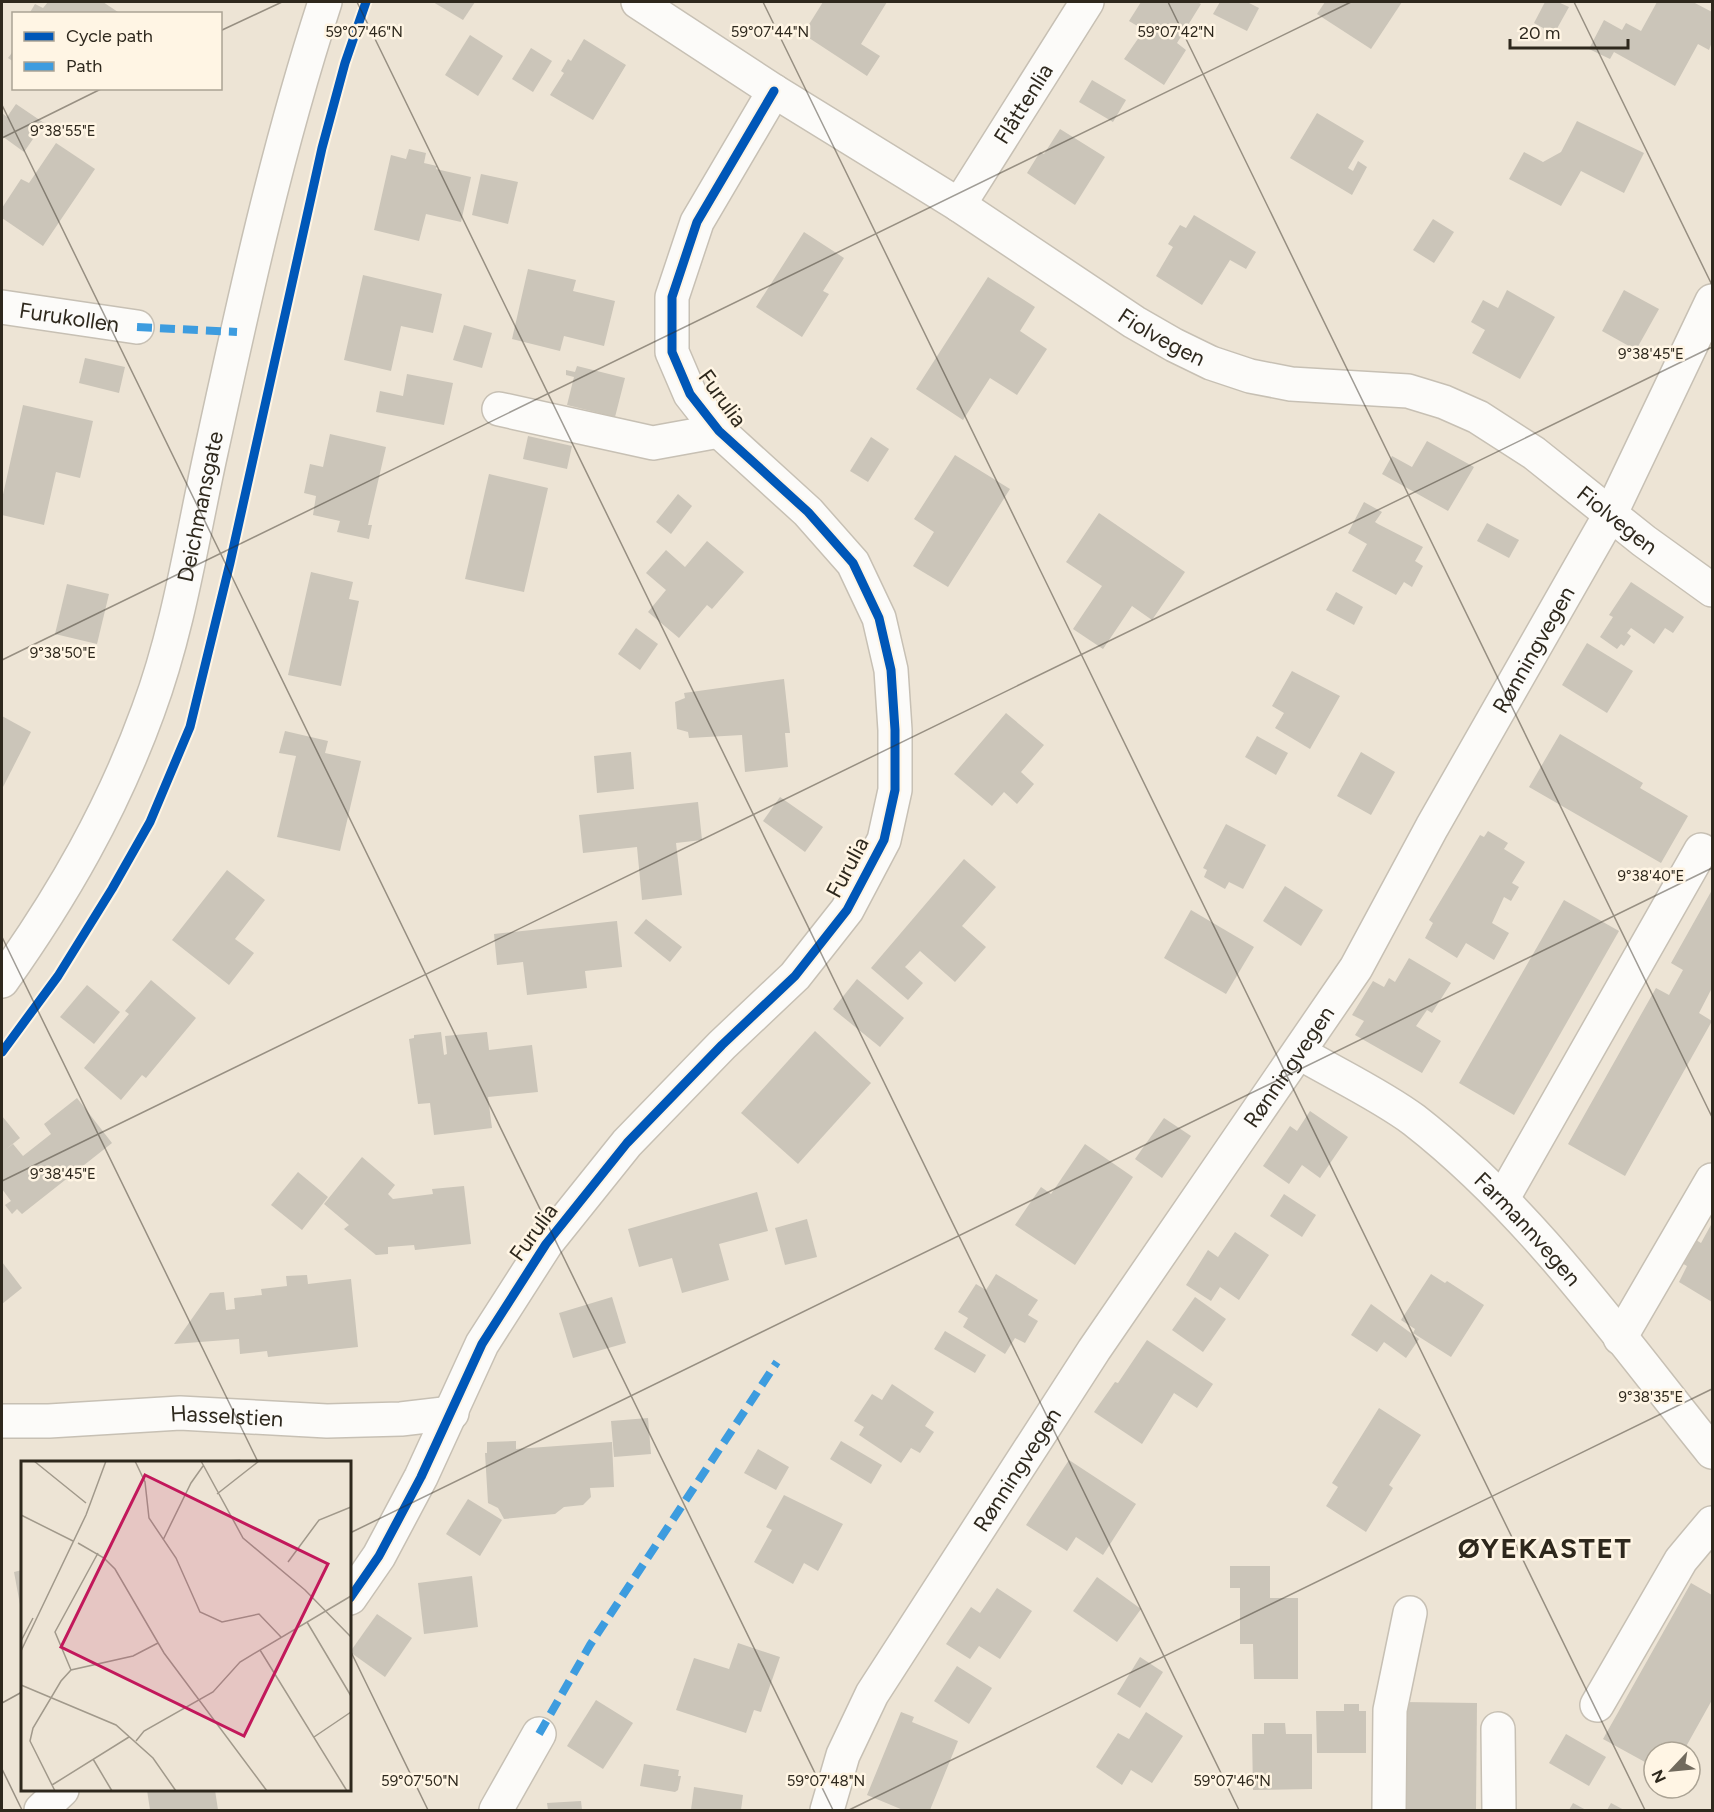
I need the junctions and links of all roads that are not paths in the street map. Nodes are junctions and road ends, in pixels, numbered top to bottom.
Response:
1 (325, 2) edge
2 (638, 2) edge
3 (1086, 2) edge
4 (774, 91) junction
5 (959, 206) junction
6 (1713, 301) edge
7 (2, 307) edge
8 (137, 327) dead end
9 (499, 409) dead end
10 (718, 431) junction
11 (1610, 515) junction
12 (1709, 580) edge
13 (1701, 850) dead end
14 (2, 981) edge
15 (1300, 1053) junction
16 (1713, 1180) edge
17 (1503, 1198) junction
18 (1620, 1338) junction
19 (452, 1413) junction
20 (2, 1420) edge
21 (1713, 1452) edge
22 (1713, 1523) edge
23 (351, 1597) edge
24 (1410, 1613) dead end
25 (1597, 1705) dead end
26 (1498, 1729) dead end
27 (539, 1734) dead end
28 (61, 1791) edge
29 (41, 1810) edge
30 (496, 1810) edge
31 (827, 1810) edge
32 (1389, 1810) edge
33 (1499, 1810) edge

1 - 14 street, Deichmansgate
2 - 4 street, Fiolvegen
3 - 5 street, Flåttenlia
4 - 5 street, Fiolvegen
4 - 10 street, Furulia
5 - 11 street, Fiolvegen
6 - 11 street, Rønningvegen
7 - 8 street, Furukollen
9 - 10 street, Furulia
10 - 19 street, Furulia
11 - 12 street, Fiolvegen
11 - 15 street, Rønningvegen
13 - 17 street
15 - 17 street, Farmannvegen
15 - 31 street, Rønningvegen
16 - 18 street
17 - 18 street, Farmannvegen
18 - 21 street, Farmannvegen
19 - 20 street, Hasselstien
19 - 23 street, Furulia
22 - 25 street
24 - 32 street
26 - 33 street
27 - 30 street
28 - 29 street

